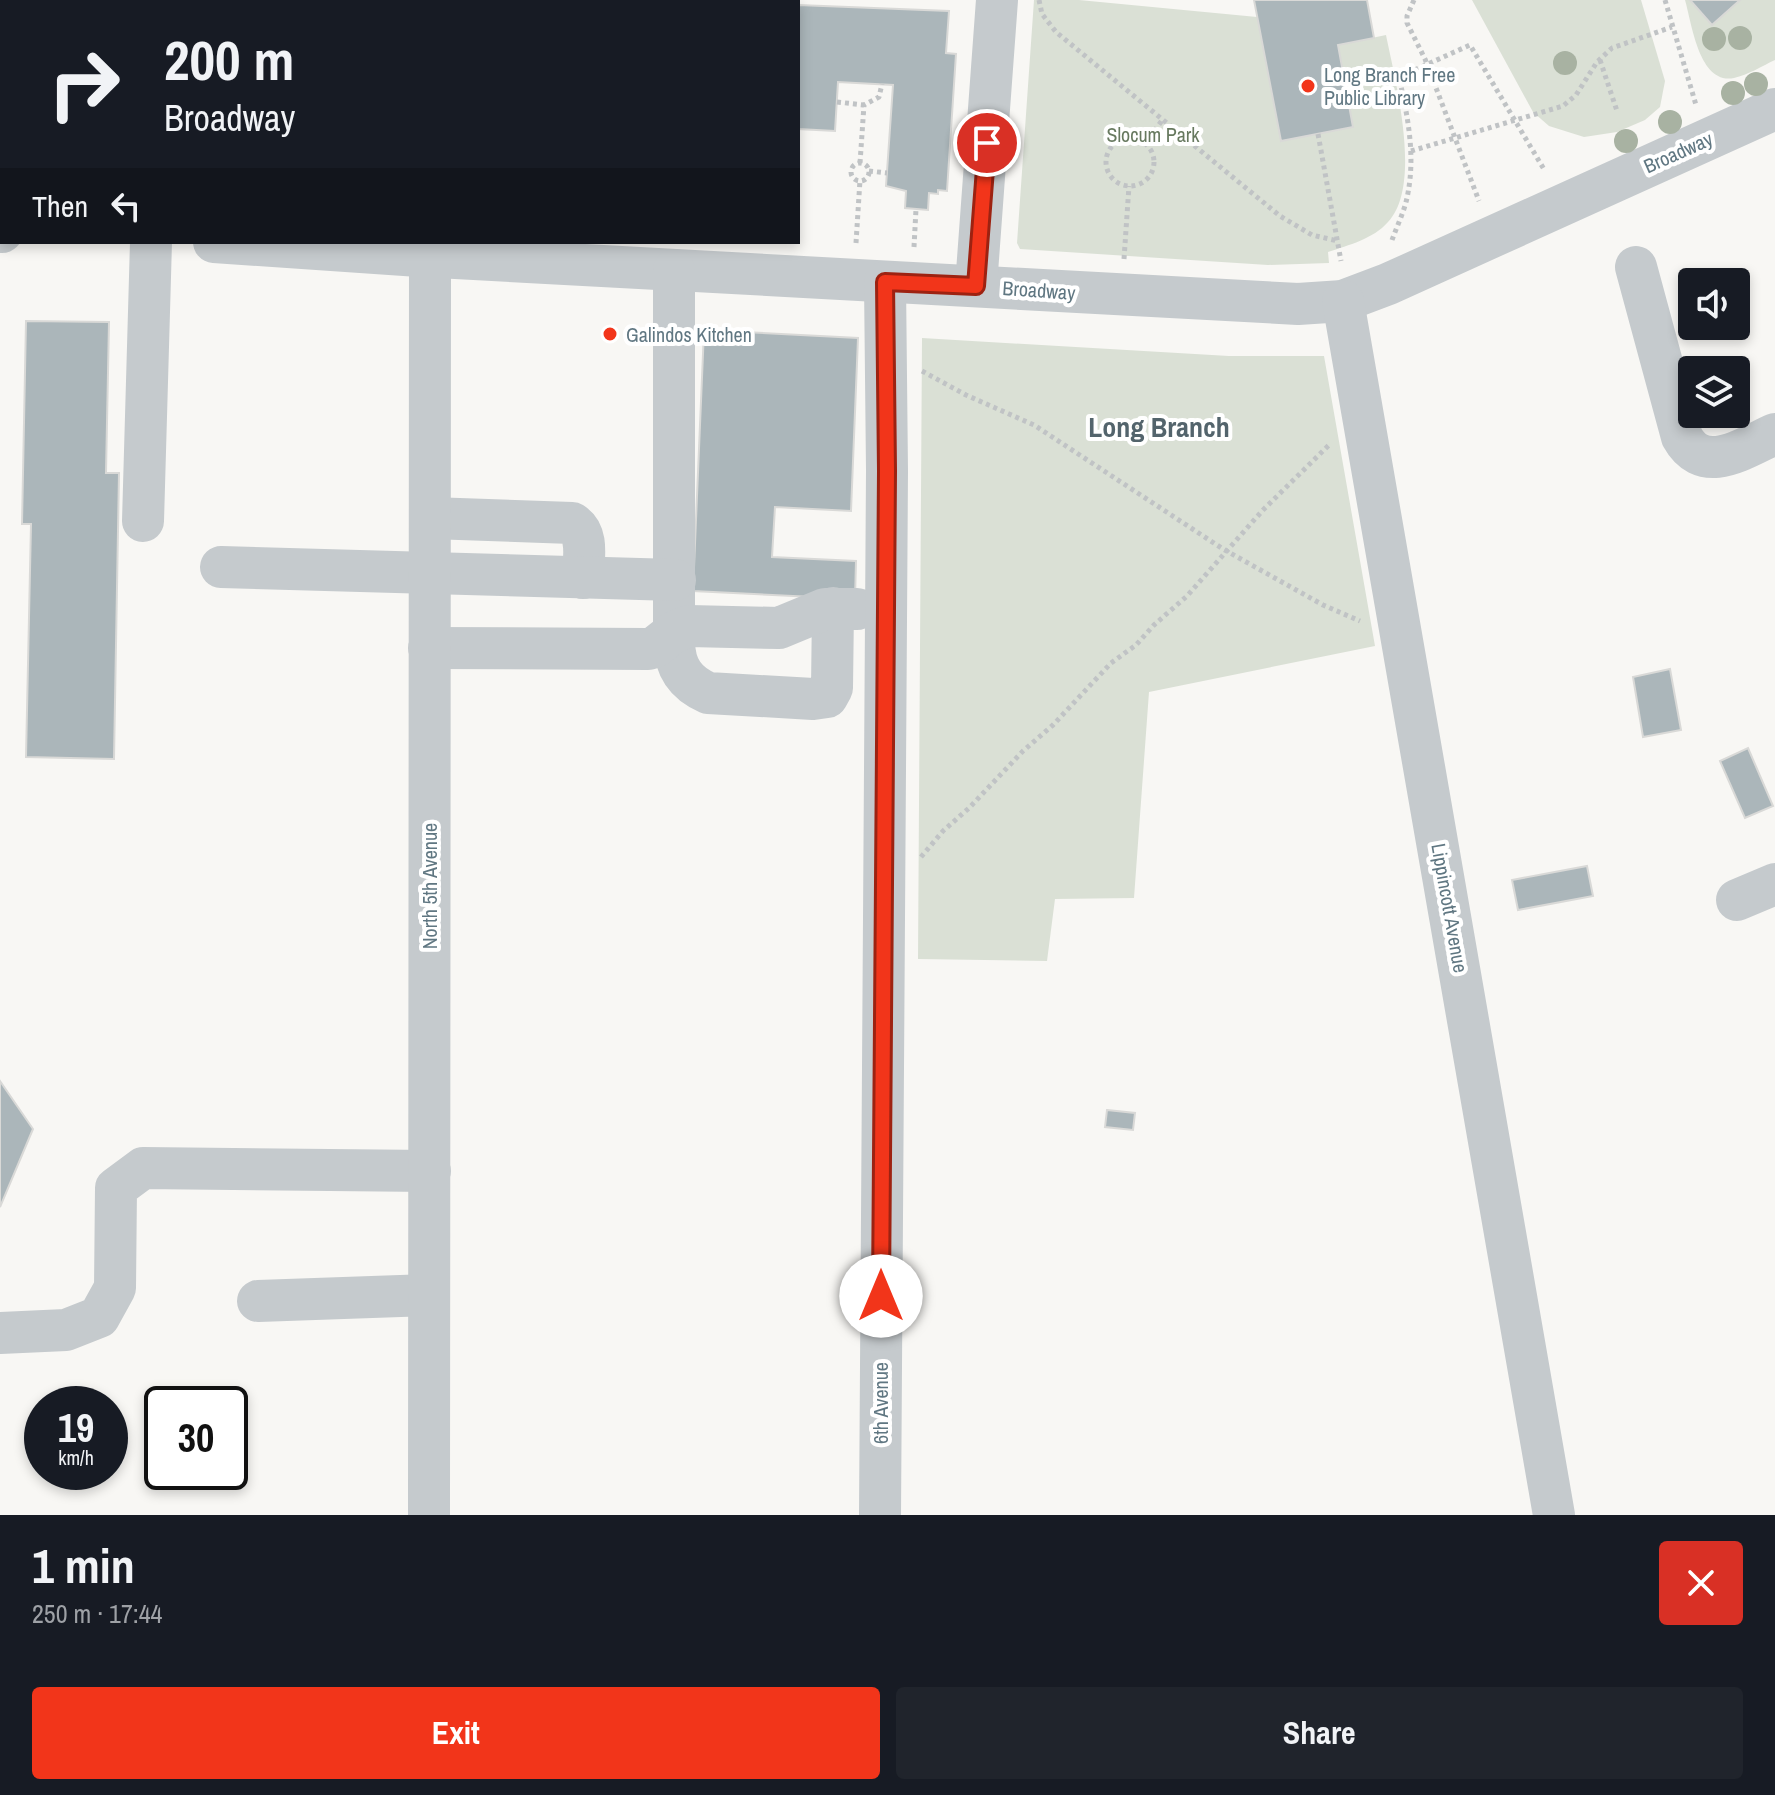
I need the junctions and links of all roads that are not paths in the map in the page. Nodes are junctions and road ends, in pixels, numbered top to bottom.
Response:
1 (997, 0) edge
2 (1775, 109) edge
3 (151, 244) edge
4 (262, 244) edge
5 (454, 252) edge
6 (1636, 267) dead end
7 (674, 270) junction
8 (1342, 281) junction
9 (885, 282) junction
10 (976, 286) junction
11 (1775, 434) edge
12 (430, 518) junction
13 (143, 521) dead end
14 (221, 567) dead end
15 (430, 572) junction
16 (583, 578) junction
17 (675, 580) junction
18 (833, 608) junction
19 (886, 610) junction
20 (674, 632) junction
21 (429, 648) junction
22 (1775, 884) edge
23 (1737, 900) dead end
24 (430, 1171) junction
25 (429, 1295) junction
26 (258, 1301) dead end
27 (0, 1333) edge
28 (429, 1515) edge
29 (880, 1515) edge
30 (1554, 1515) edge

1 - 10 street
2 - 8 street, Broadway
3 - 13 street
4 - 5 street, Broadway
5 - 7 street, Broadway
5 - 12 street, North 5th Avenue
6 - 11 street
7 - 9 street, Broadway
7 - 17 street
8 - 10 street, Broadway
8 - 30 street, Lippincott Avenue
9 - 10 street, Broadway
9 - 19 street, 6th Avenue
12 - 15 street, North 5th Avenue
12 - 16 street
14 - 15 street
15 - 16 street
15 - 21 street, North 5th Avenue
16 - 17 street
17 - 20 street
18 - 19 street
18 - 20 street
18 - 20 street
19 - 29 street, 6th Avenue
20 - 21 street
21 - 24 street, North 5th Avenue
22 - 23 street
24 - 25 street, North 5th Avenue
24 - 27 street
25 - 26 street
25 - 28 street, North 5th Avenue

